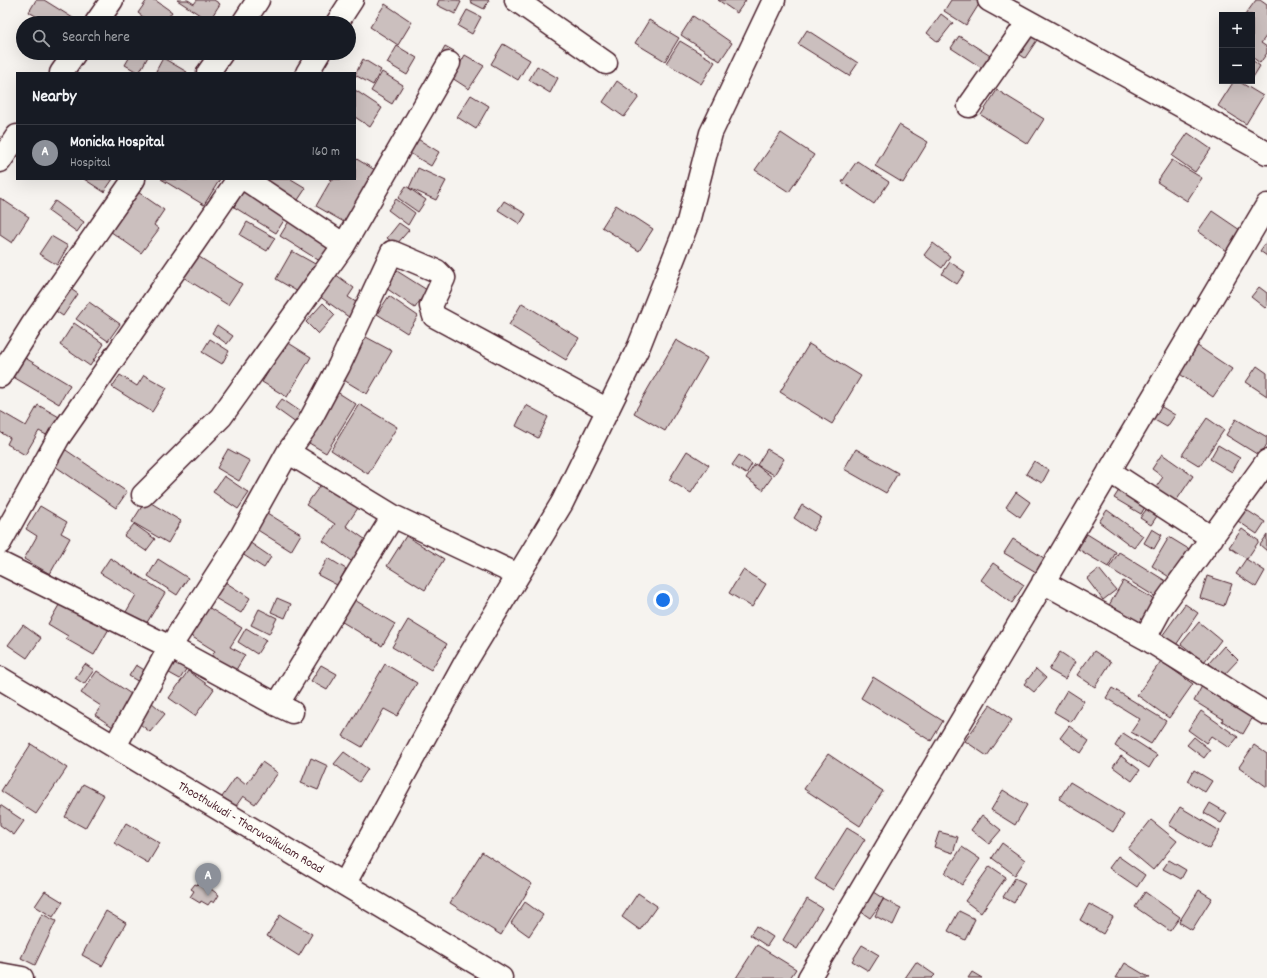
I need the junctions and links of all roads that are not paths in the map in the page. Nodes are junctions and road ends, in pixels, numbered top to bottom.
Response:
1 (112, 0) edge
2 (258, 0) edge
3 (352, 0) edge
4 (516, 0) edge
5 (774, 0) edge
6 (989, 0) edge
7 (101, 16) edge
8 (248, 16) edge
9 (342, 16) edge
10 (1028, 22) junction
11 (70, 60) edge
12 (217, 60) edge
13 (314, 60) edge
14 (606, 63) dead end
15 (450, 64) dead end
16 (62, 72) edge
17 (209, 72) edge
18 (307, 72) edge
19 (969, 106) dead end
20 (16, 137) edge
21 (1267, 153) edge
22 (0, 161) edge
23 (133, 180) edge
24 (237, 180) edge
25 (246, 180) edge
26 (1267, 205) edge
27 (344, 245) junction
28 (0, 376) edge
29 (608, 410) junction
30 (288, 452) junction
31 (1267, 461) edge
32 (1109, 471) junction
33 (143, 495) dead end
34 (393, 516) junction
35 (1212, 538) junction
36 (0, 543) edge
37 (0, 563) edge
38 (518, 575) junction
39 (1043, 582) junction
40 (1145, 638) junction
41 (170, 647) junction
42 (0, 678) edge
43 (1267, 714) edge
44 (115, 746) junction
45 (345, 883) junction
46 (0, 974) edge
47 (22, 978) edge
48 (502, 978) edge
49 (809, 978) edge

1 - 7 street
2 - 8 street
3 - 9 street
4 - 14 street
5 - 29 street
6 - 10 street
10 - 19 street
10 - 21 street
11 - 16 street
12 - 17 street
13 - 18 street
15 - 27 street
20 - 22 street
23 - 28 street
24 - 36 street
25 - 27 street
26 - 32 street
27 - 33 street
29 - 30 street
29 - 38 street
30 - 34 street
30 - 41 street
31 - 35 street
32 - 35 street
32 - 39 street
34 - 38 street
34 - 41 street
35 - 40 street
37 - 41 street
38 - 45 street
39 - 40 street
39 - 49 street
40 - 43 street
41 - 44 street
42 - 44 street, Thoothukudi - Tharuvaikulam Road
44 - 45 street, Thoothukudi - Tharuvaikulam Road
45 - 48 street, Thoothukudi - Tharuvaikulam Road
46 - 47 street

